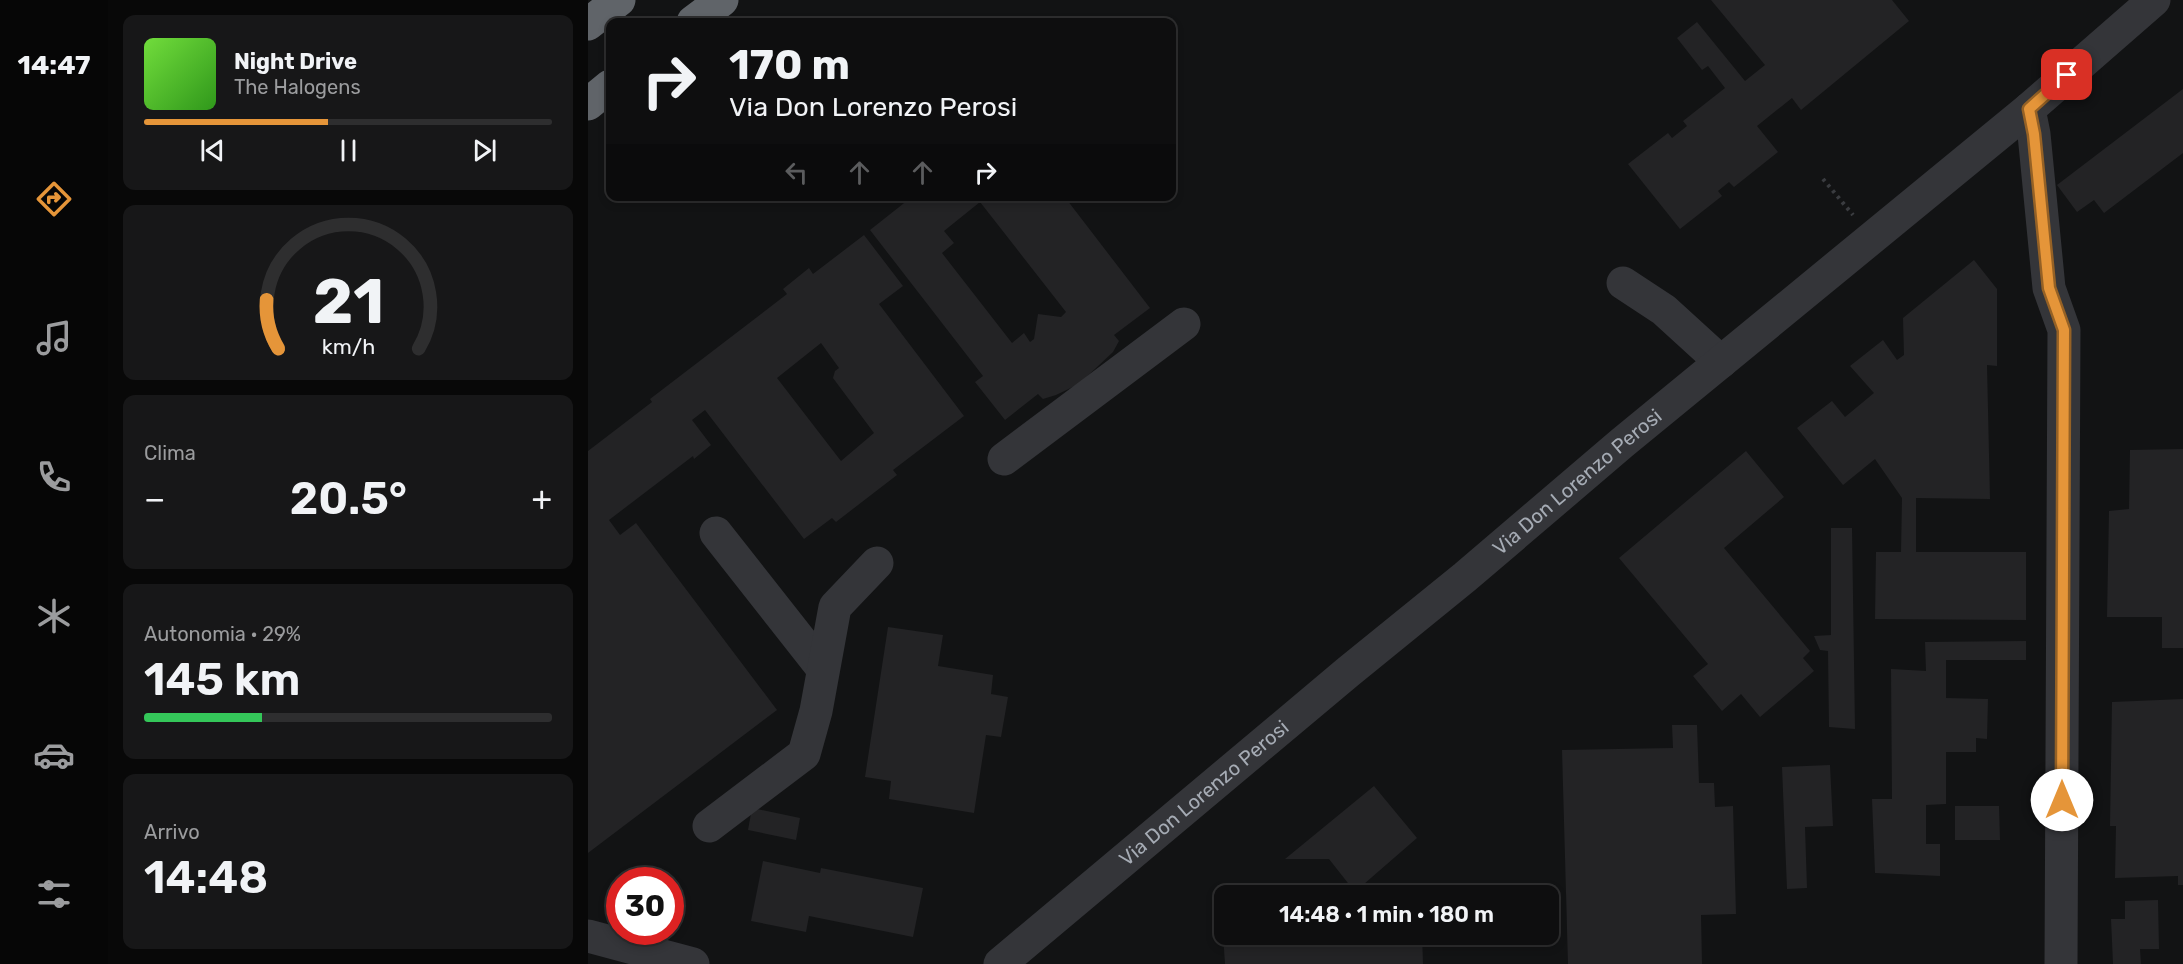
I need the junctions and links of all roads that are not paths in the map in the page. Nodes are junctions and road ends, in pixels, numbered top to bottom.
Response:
1 (619, 0) edge
2 (722, 0) edge
3 (2154, 0) edge
4 (698, 18) edge
5 (588, 24) edge
6 (606, 89) edge
7 (588, 104) edge
8 (2029, 109) junction
9 (1623, 282) dead end
10 (1184, 324) dead end
11 (1721, 362) junction
12 (1004, 459) dead end
13 (716, 533) dead end
14 (877, 563) dead end
15 (823, 669) junction
16 (709, 826) dead end
17 (588, 936) edge
18 (693, 964) edge
19 (1000, 964) edge
20 (2061, 964) edge

1 - 5 highway
2 - 4 highway
3 - 8 street, Via Don Lorenzo Perosi
6 - 7 highway
8 - 11 street, Via Don Lorenzo Perosi
8 - 20 street
9 - 11 street
10 - 12 street
11 - 19 street, Via Don Lorenzo Perosi
13 - 15 street
14 - 15 street
15 - 16 street
17 - 18 street

